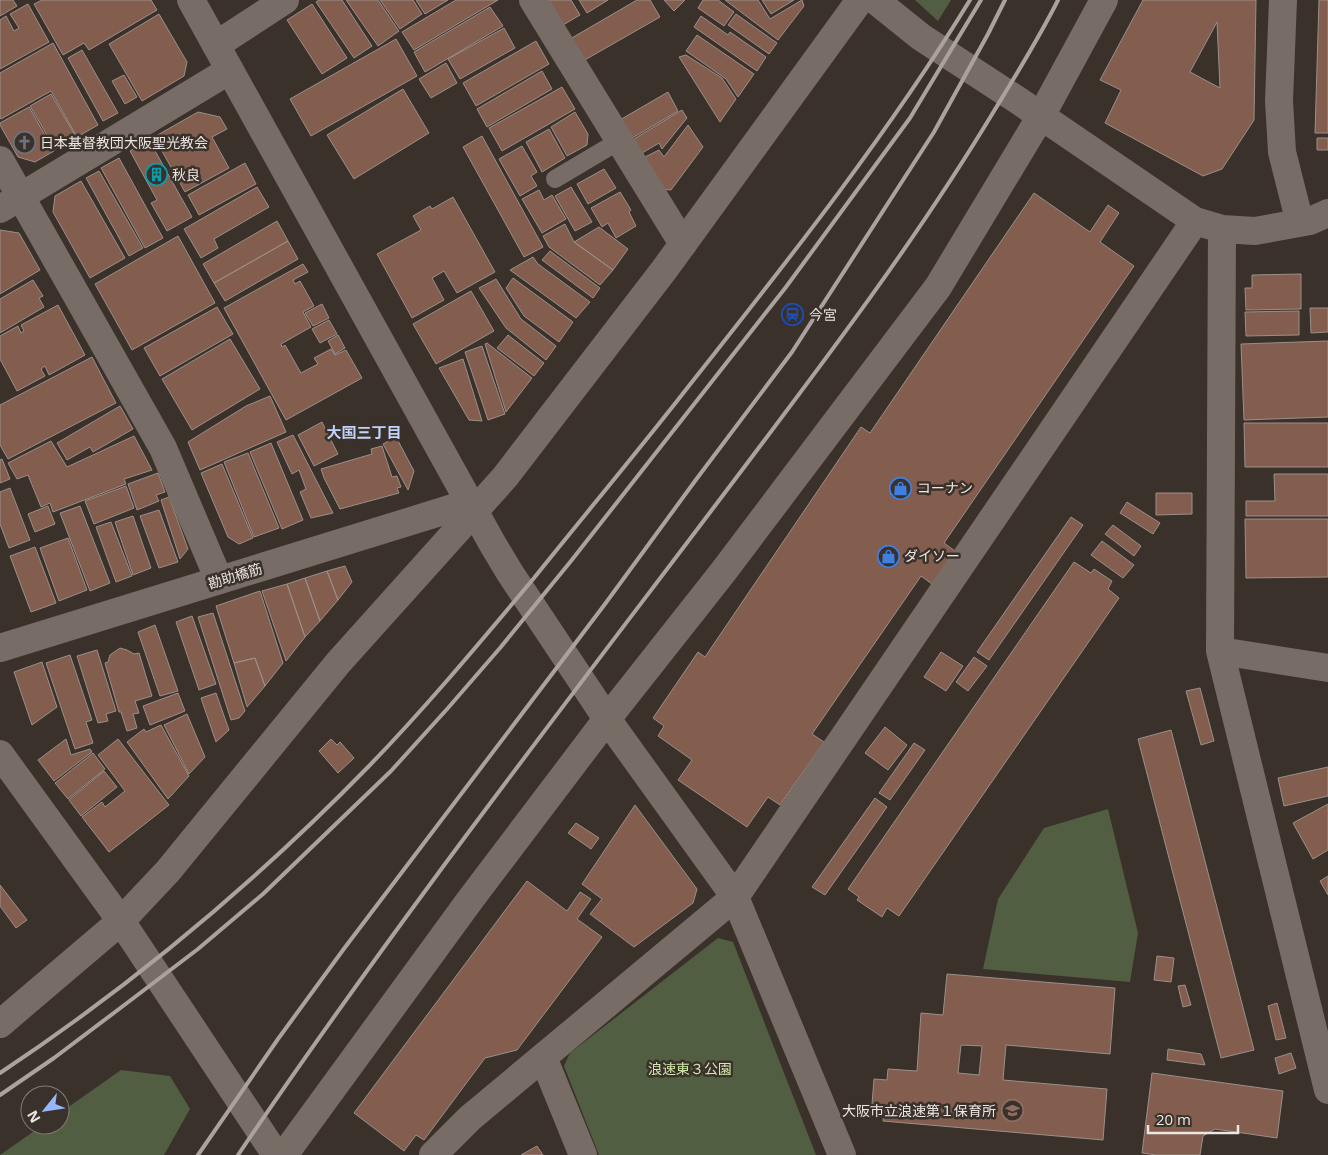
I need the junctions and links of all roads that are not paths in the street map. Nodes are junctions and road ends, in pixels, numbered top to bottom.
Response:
1 (191, 0) edge
2 (285, 0) edge
3 (533, 0) edge
4 (860, 0) edge
5 (875, 0) edge
6 (1104, 0) edge
7 (1283, 0) edge
8 (216, 45) junction
9 (230, 70) junction
10 (1041, 116) junction
11 (620, 141) junction
12 (0, 160) edge
13 (555, 179) dead end
14 (10, 203) edge
15 (1328, 213) edge
16 (1195, 221) junction
17 (1300, 223) junction
18 (1222, 229) junction
19 (683, 244) junction
20 (472, 507) junction
21 (219, 580) junction
22 (0, 648) edge
23 (1220, 651) junction
24 (1328, 668) edge
25 (607, 720) junction
26 (0, 754) edge
27 (735, 897) junction
28 (121, 921) junction
29 (0, 1024) edge
30 (543, 1057) junction
31 (1328, 1090) edge
32 (276, 1155) edge
33 (284, 1155) edge
34 (433, 1155) edge
35 (583, 1155) edge
36 (842, 1155) edge

1 - 8 street
2 - 8 street
3 - 11 street
4 - 19 street
5 - 10 street
6 - 10 street
7 - 17 street
8 - 9 street
9 - 14 street
9 - 20 street
10 - 16 street
10 - 25 street
11 - 13 lane
11 - 19 street
12 - 14 street
14 - 21 street
15 - 17 street
16 - 18 street
16 - 27 street
17 - 18 street
18 - 23 street
19 - 20 street
20 - 21 street, 勘助橋筋
20 - 25 street
20 - 28 street
21 - 22 street, 勘助橋筋
23 - 24 street
23 - 31 street
25 - 27 street
25 - 33 street
26 - 28 street
27 - 30 street
27 - 36 street
28 - 29 street
28 - 32 street
30 - 34 street
30 - 35 street

